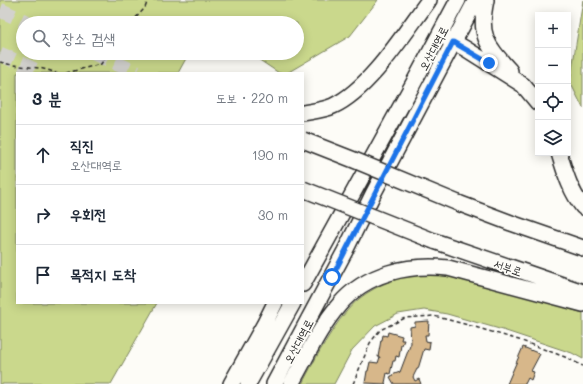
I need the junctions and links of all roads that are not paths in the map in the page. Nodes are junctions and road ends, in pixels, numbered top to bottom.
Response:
1 (429, 0) edge
2 (458, 0) edge
3 (476, 0) edge
4 (486, 0) edge
5 (440, 35) junction
6 (453, 42) junction
7 (523, 85) junction
8 (535, 99) edge
9 (304, 114) edge
10 (304, 140) edge
11 (560, 156) edge
12 (304, 189) edge
13 (583, 207) edge
14 (583, 248) edge
15 (304, 282) edge
16 (583, 292) edge
17 (274, 304) edge
18 (292, 304) edge
19 (583, 304) edge
20 (231, 384) edge
21 (248, 384) edge
22 (274, 384) edge
23 (291, 384) edge

1 - 9 main road
2 - 5 main road, 오산대역로
3 - 6 main road, 오산대역로
4 - 7 main road
5 - 6 main road
5 - 15 main road, 오산대역로
6 - 7 main road
6 - 22 main road, 오산대역로
7 - 8 main road
10 - 14 main road, bridge
11 - 13 main road
12 - 16 main road, 서부로, bridge
17 - 20 main road
18 - 21 main road, 오산대역로
19 - 23 main road

